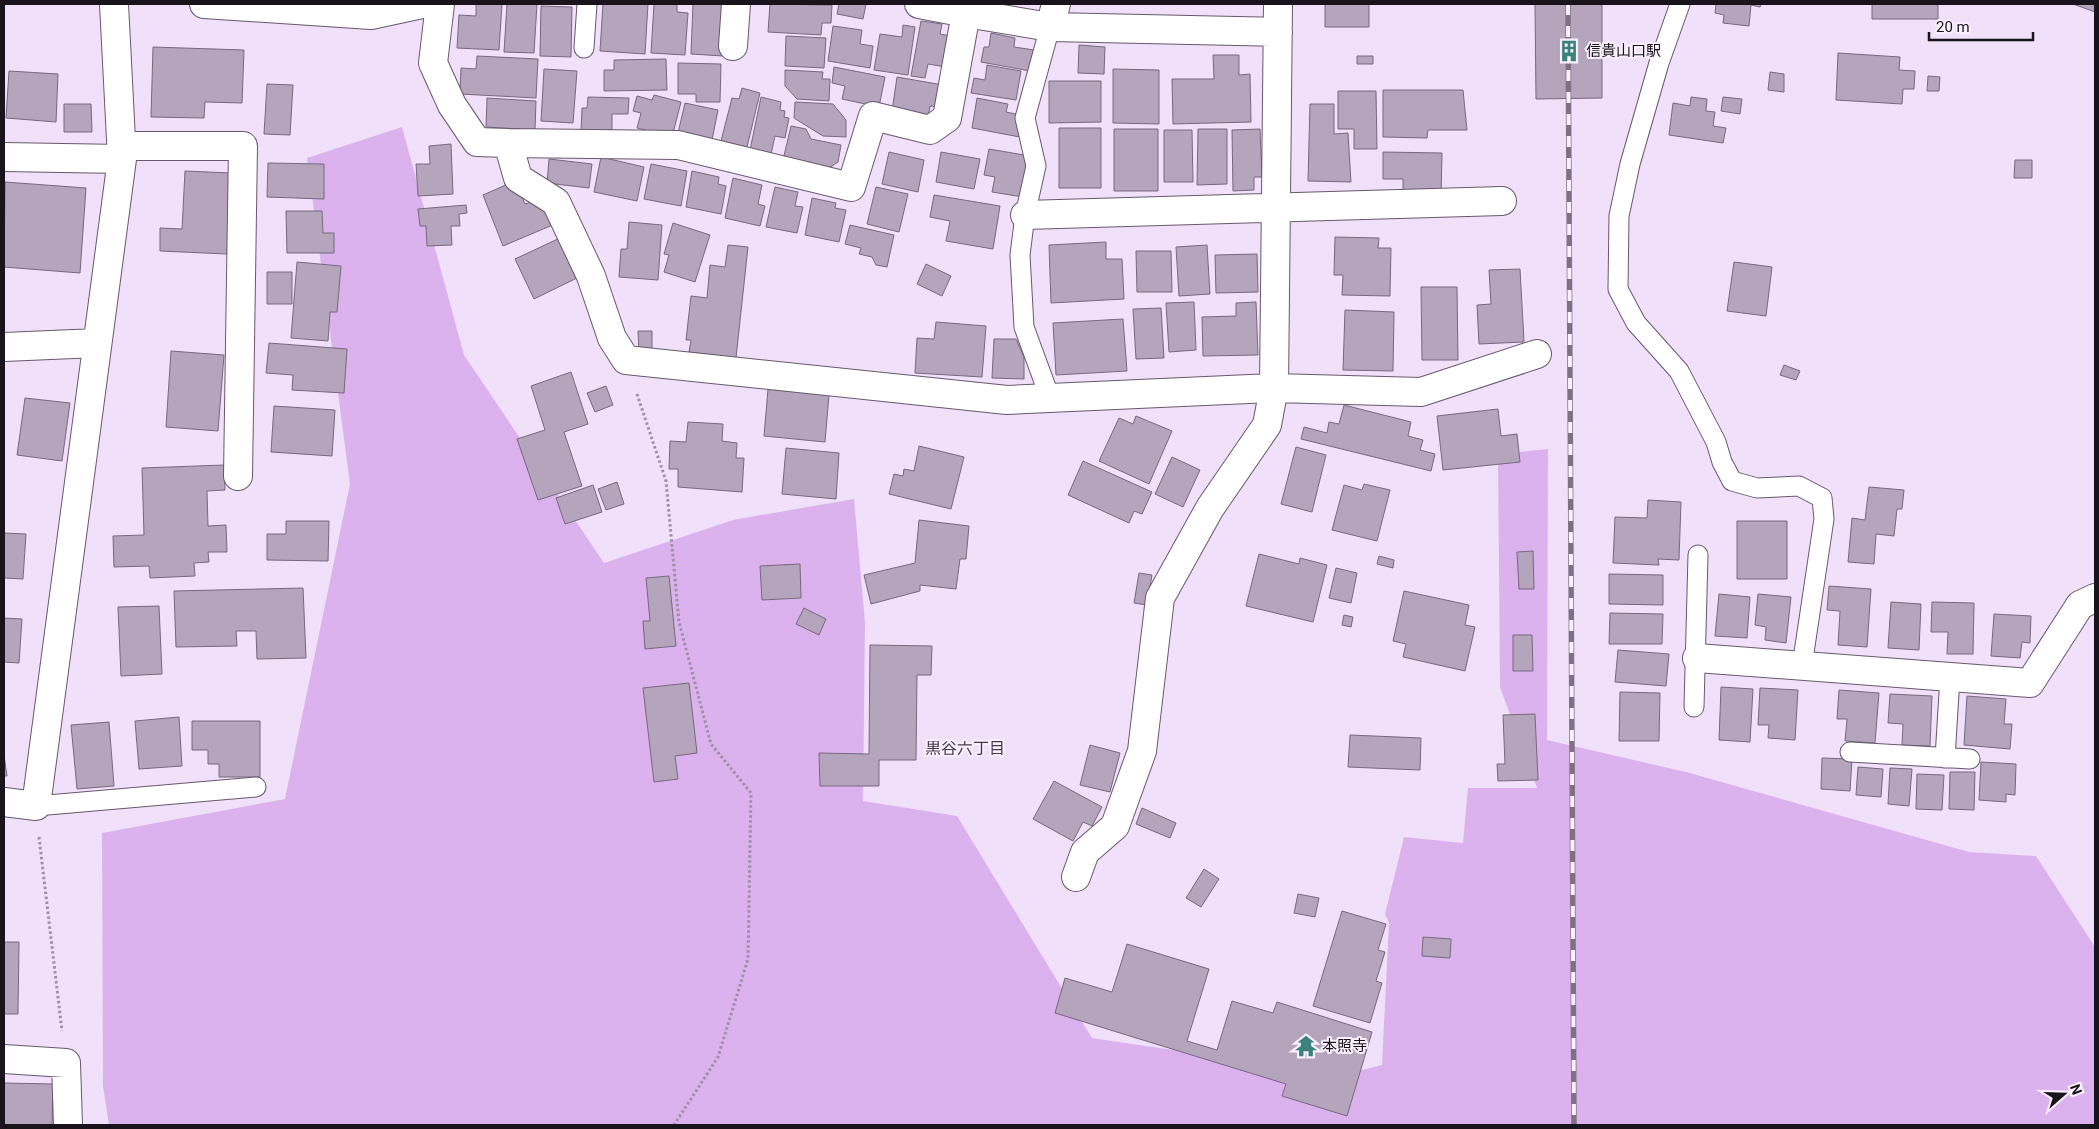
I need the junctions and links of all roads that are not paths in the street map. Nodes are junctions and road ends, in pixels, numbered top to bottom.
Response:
1 (114, 4) edge
2 (204, 4) edge
3 (422, 4) edge
4 (440, 4) edge
5 (587, 4) edge
6 (736, 4) edge
7 (919, 4) edge
8 (1278, 4) edge
9 (1680, 4) edge
10 (966, 12) junction
11 (1053, 15) edge
12 (1278, 32) junction
13 (733, 46) dead end
14 (584, 48) dead end
15 (508, 144) junction
16 (121, 152) junction
17 (4, 157) edge
18 (1502, 202) dead end
19 (1275, 208) junction
20 (1025, 214) junction
21 (97, 343) junction
22 (4, 347) edge
23 (1537, 354) dead end
24 (1274, 388) junction
25 (1050, 398) junction
26 (238, 476) dead end
27 (1698, 555) dead end
28 (2095, 598) edge
29 (1697, 658) junction
30 (1802, 666) junction
31 (1950, 677) junction
32 (1694, 707) dead end
33 (1850, 752) dead end
34 (1945, 758) junction
35 (1970, 759) dead end
36 (256, 787) dead end
37 (4, 802) edge
38 (36, 806) junction
39 (1076, 877) dead end
40 (4, 1059) edge
41 (68, 1125) edge

1 - 16 street
2 - 3 street
4 - 15 street
5 - 14 lane
6 - 13 street
7 - 10 street
8 - 12 street
9 - 30 lane
10 - 11 street
10 - 15 street
11 - 12 street
11 - 20 lane
12 - 19 street
15 - 25 street
16 - 17 street
16 - 21 street
16 - 26 street
18 - 19 street
19 - 20 street
19 - 24 street
20 - 25 lane
21 - 22 street
21 - 38 street
23 - 24 street
24 - 25 street
24 - 39 street
27 - 29 lane
28 - 31 street
29 - 30 street
29 - 32 lane
30 - 31 street
31 - 34 lane
33 - 34 lane
34 - 35 lane
36 - 38 lane
37 - 38 street
40 - 41 street

